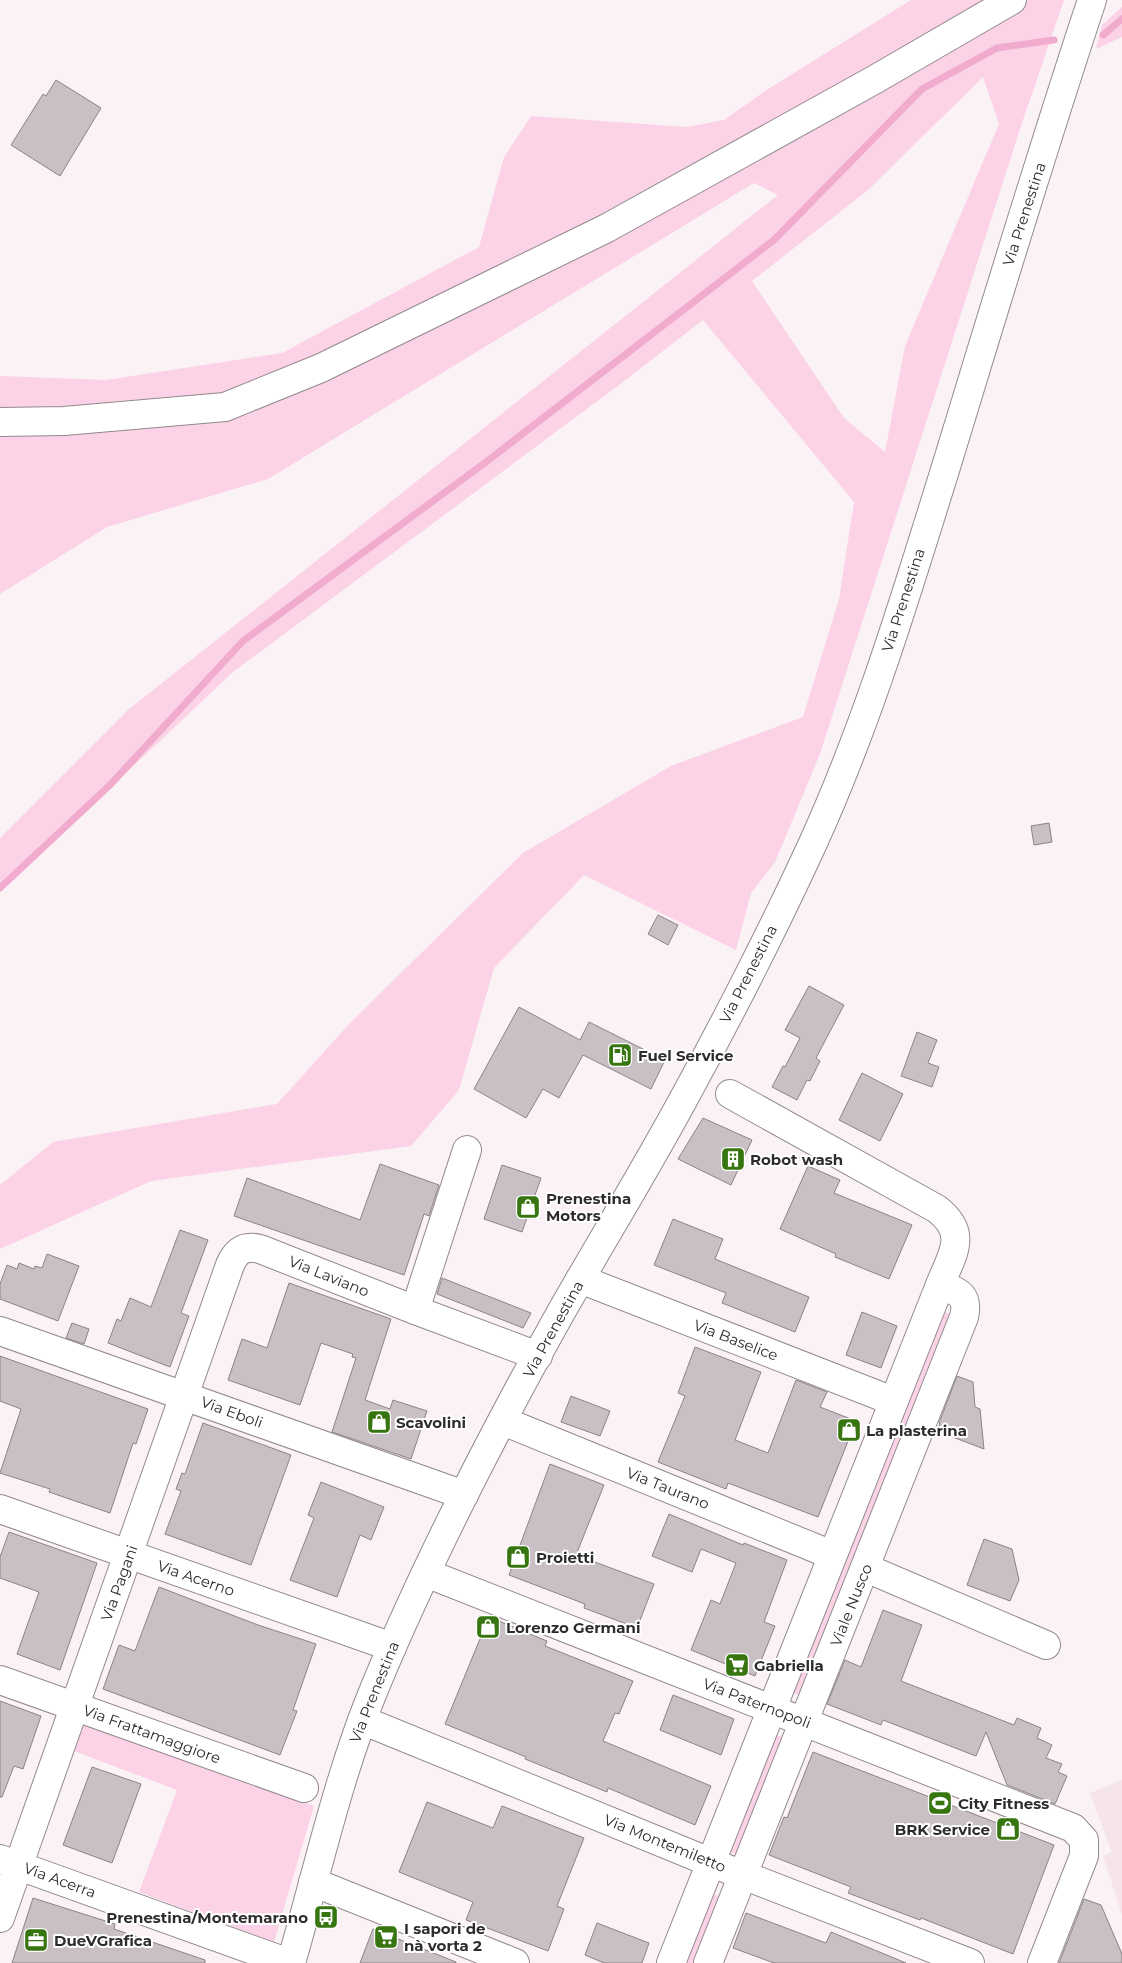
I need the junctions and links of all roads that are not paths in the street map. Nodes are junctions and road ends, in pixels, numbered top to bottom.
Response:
1 (1012, 0) edge
2 (1092, 0) edge
3 (0, 422) edge
4 (730, 1094) dead end
5 (467, 1150) dead end
6 (241, 1250) joint
7 (580, 1279) junction
8 (940, 1285) junction
9 (415, 1310) junction
10 (0, 1331) edge
11 (538, 1356) junction
12 (185, 1395) junction
13 (893, 1401) junction
14 (503, 1421) junction
15 (464, 1495) junction
16 (0, 1509) edge
17 (129, 1554) junction
18 (832, 1555) junction
19 (866, 1568) junction
20 (426, 1573) junction
21 (1046, 1645) dead end
22 (392, 1647) junction
23 (0, 1680) edge
24 (75, 1706) junction
25 (772, 1710) junction
26 (362, 1720) junction
27 (805, 1722) junction
28 (304, 1788) dead end
29 (9, 1862) edge
30 (712, 1863) junction
31 (744, 1874) junction
32 (312, 1882) junction
33 (0, 1918) edge
34 (290, 1963) edge
35 (515, 1963) edge
36 (671, 1963) edge
37 (708, 1963) edge
38 (970, 1963) edge
39 (1042, 1963) edge

1 - 3 street
2 - 7 street, Via Prenestina
4 - 8 street
5 - 9 street
6 - 9 street, Via Laviano
6 - 12 street, Via Pagani
7 - 11 street, Via Prenestina
7 - 13 street, Via Baselice
8 - 13 street
8 - 19 street, Viale Nusco
9 - 11 street, Via Laviano
10 - 12 street, Via Eboli
11 - 14 street, Via Prenestina
12 - 15 street, Via Eboli
12 - 17 street, Via Pagani
13 - 18 street
14 - 15 street, Via Prenestina
14 - 18 street, Via Taurano
15 - 20 street, Via Prenestina
16 - 17 street, Via Acerno
17 - 22 street, Via Acerno
17 - 24 street, Via Pagani
18 - 25 street
19 - 21 street
19 - 27 street, Viale Nusco
20 - 22 street, Via Prenestina
20 - 25 street, Via Paternopoli
22 - 26 street, Via Prenestina
23 - 24 street, Via Frattamaggiore
24 - 28 street, Via Frattamaggiore
24 - 29 street, Via Pagani
25 - 27 street, Via Paternopoli
25 - 30 street
26 - 30 street, Via Montemiletto
26 - 32 street, Via Prenestina
27 - 31 street, Viale Nusco
27 - 39 street, Via Paternopoli
29 - 33 street, Via Pagani
29 - 34 street, Via Acerra
30 - 31 street, Via Montemiletto
30 - 36 street
31 - 37 street, Viale Nusco
31 - 38 street, Via Montemiletto
32 - 34 street, Via Prenestina
32 - 35 street

